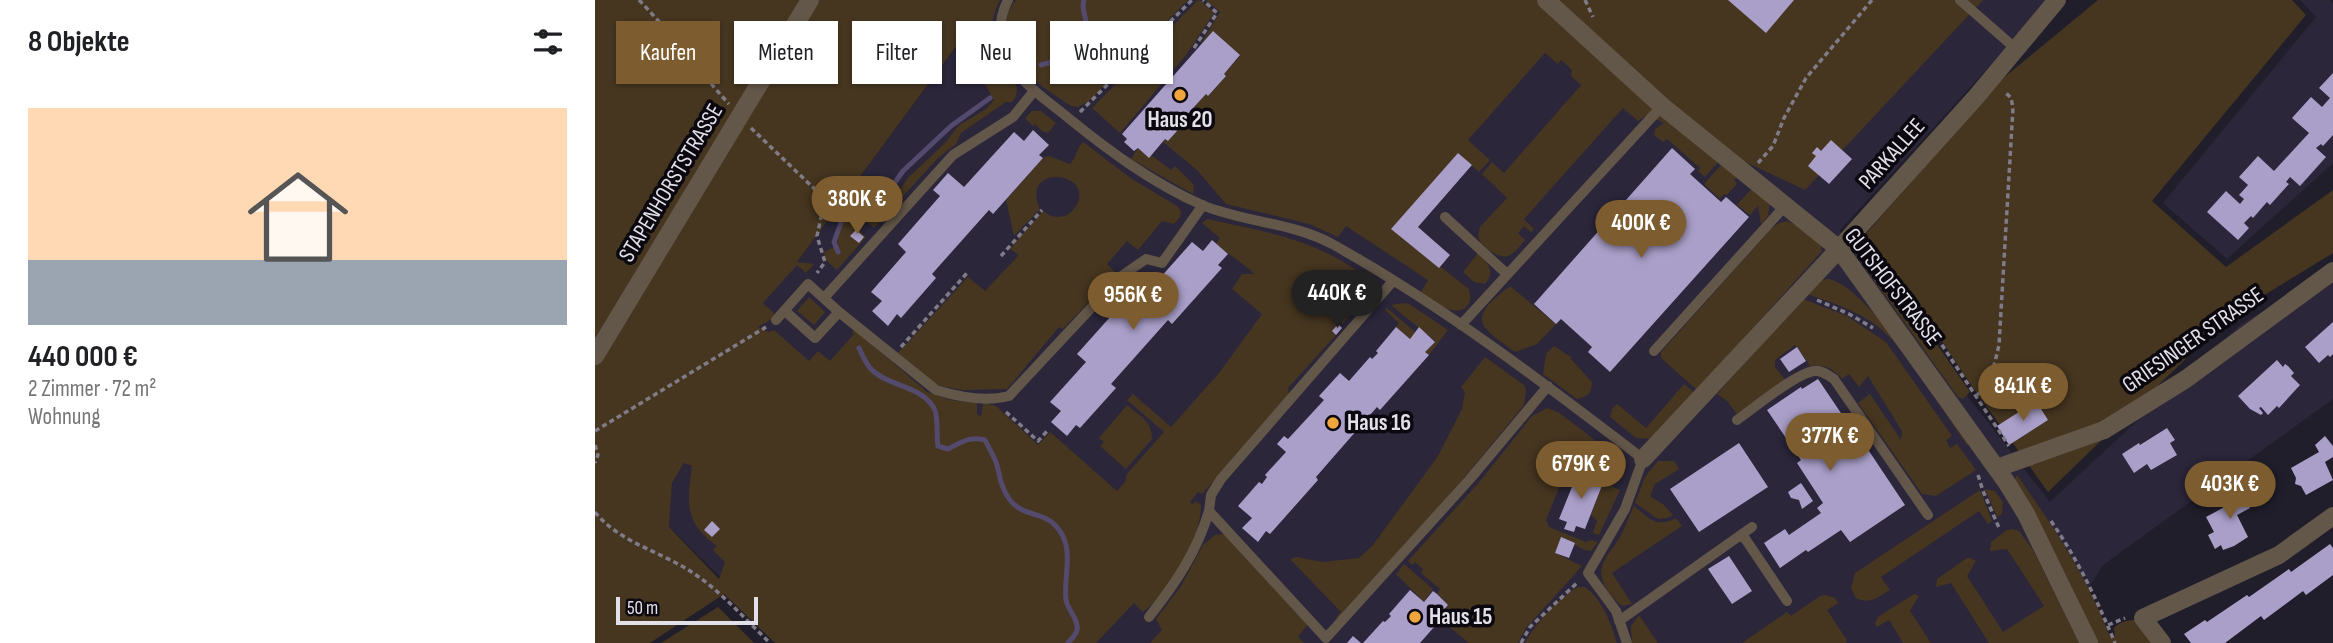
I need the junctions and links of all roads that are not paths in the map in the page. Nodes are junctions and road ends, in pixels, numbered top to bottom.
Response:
1 (810, 0) edge
2 (1008, 0) edge
3 (1546, 0) edge
4 (1960, 0) edge
5 (2057, 0) edge
6 (2015, 48) junction
7 (1034, 91) junction
8 (1662, 106) junction
9 (1203, 205) junction
10 (1785, 206) junction
11 (1445, 217) dead end
12 (1839, 249) junction
13 (2333, 271) edge
14 (1507, 274) junction
15 (1393, 281) junction
16 (824, 298) junction
17 (785, 310) junction
18 (839, 312) junction
19 (776, 320) road end
20 (1461, 325) junction
21 (1654, 351) dead end
22 (595, 356) edge
23 (1548, 386) junction
24 (1737, 420) dead end
25 (1643, 458) junction
26 (2005, 466) junction
27 (1209, 511) junction
28 (1928, 515) dead end
29 (2333, 516) edge
30 (1752, 527) dead end
31 (1742, 534) junction
32 (1787, 601) dead end
33 (1149, 617) dead end
34 (1619, 621) junction
35 (1324, 640) edge
36 (1627, 643) edge
37 (2089, 643) edge
38 (2162, 643) edge

1 - 22 street, STAPENHORSTSTRASSE
2 - 7 lane
3 - 8 street, GUTSHOFSTRASSE
4 - 6 lane
5 - 6 street, PARKALLEE
6 - 12 street, PARKALLEE
7 - 9 lane
7 - 16 lane
8 - 10 street, GUTSHOFSTRASSE
8 - 14 lane
9 - 15 lane
9 - 18 lane
10 - 12 street, GUTSHOFSTRASSE
10 - 21 lane
11 - 14 lane
12 - 25 street, PARKALLEE
12 - 26 street, GUTSHOFSTRASSE
13 - 26 street, GRIESINGER STRASSE
14 - 20 lane
15 - 20 lane
15 - 27 lane
16 - 17 lane
16 - 18 lane
17 - 18 lane
17 - 19 lane
20 - 23 lane
23 - 25 lane
23 - 35 lane
24 - 28 lane
25 - 34 lane
26 - 37 street, GUTSHOFSTRASSE
27 - 33 lane
27 - 35 lane
29 - 38 street
30 - 31 lane
31 - 32 lane
31 - 34 lane
34 - 36 lane

